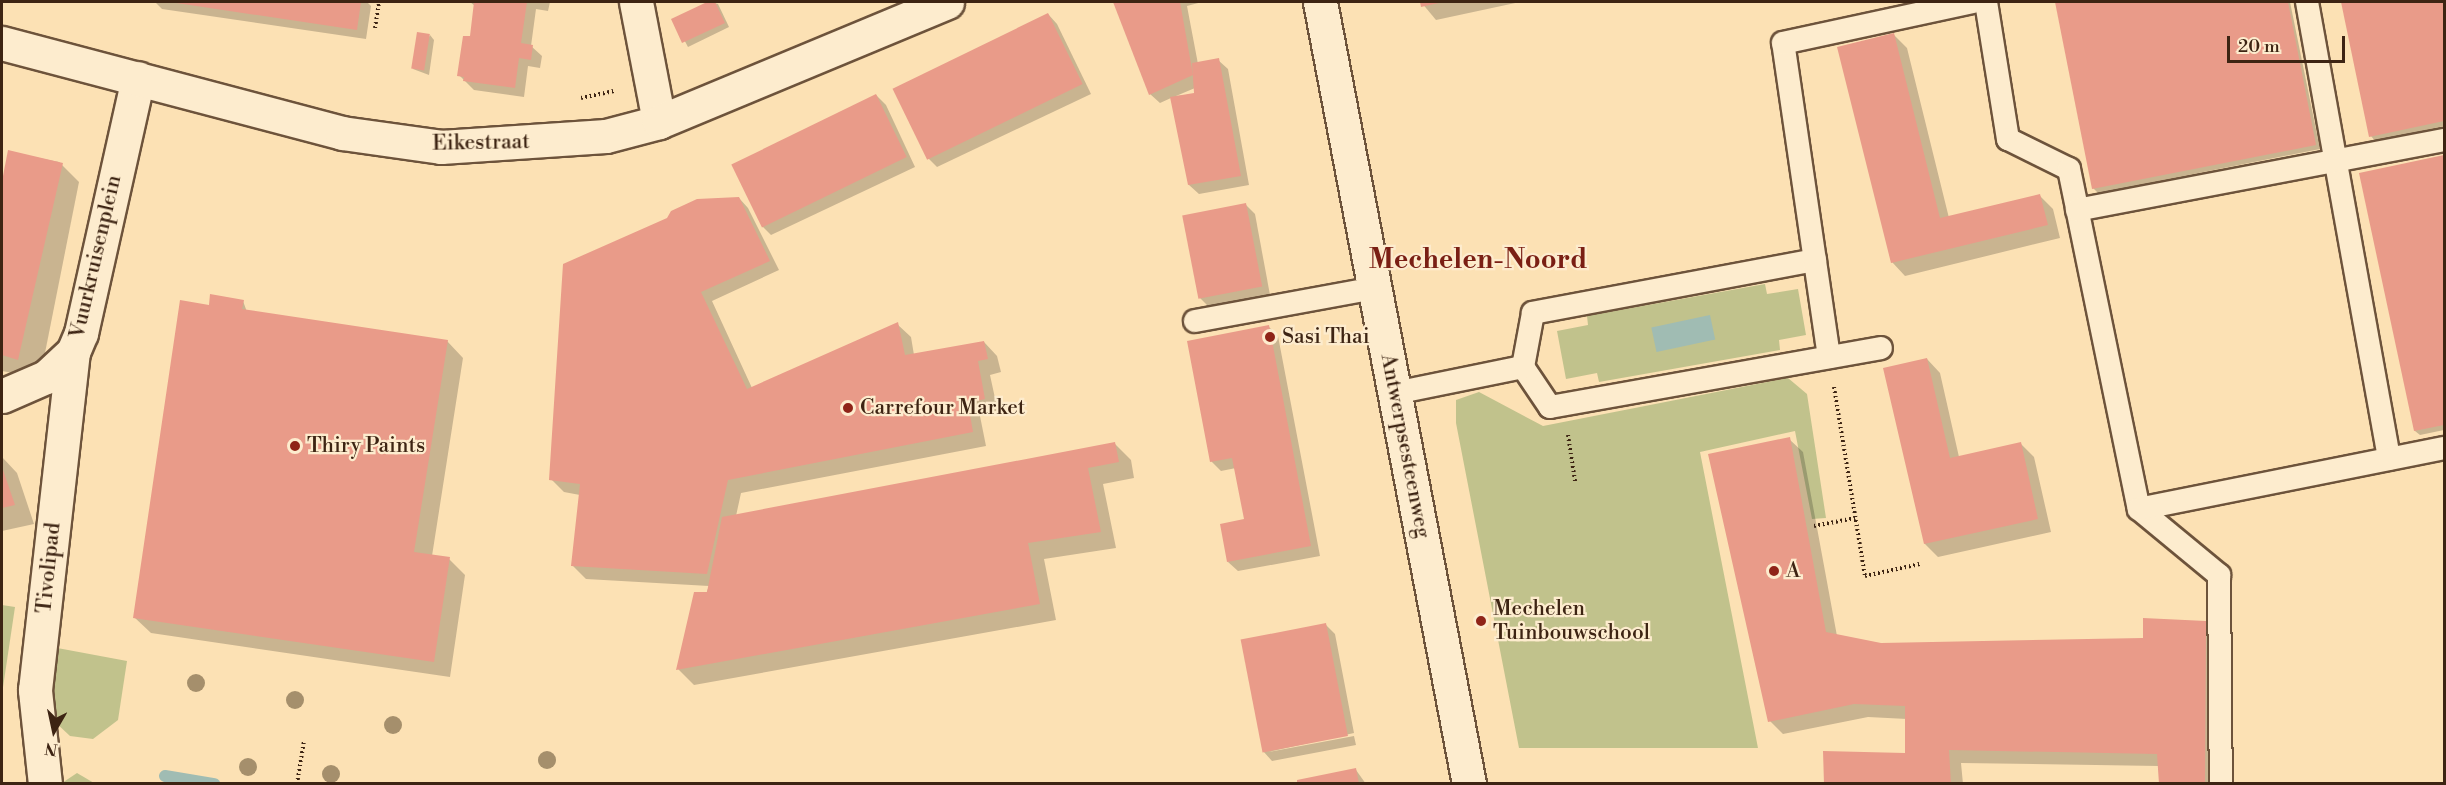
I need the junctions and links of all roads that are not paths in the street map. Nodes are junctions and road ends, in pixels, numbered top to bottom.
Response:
1 (636, 2) edge
2 (947, 2) edge
3 (1320, 2) edge
4 (1974, 2) edge
5 (1986, 2) edge
6 (2307, 2) edge
7 (2, 43) edge
8 (138, 78) junction
9 (659, 122) junction
10 (2445, 140) edge
11 (2336, 163) junction
12 (2077, 210) junction
13 (1815, 260) junction
14 (1375, 288) junction
15 (1195, 321) dead end
16 (1881, 348) dead end
17 (73, 352) junction
18 (1829, 357) junction
19 (1522, 367) junction
20 (1395, 393) junction
21 (2, 396) edge
22 (2445, 448) edge
23 (2388, 459) junction
24 (2139, 509) junction
25 (45, 783) edge
26 (1469, 783) edge
27 (2221, 783) edge

1 - 9 street
2 - 9 street, Eikestraat
3 - 14 street, Antwerpsesteenweg
4 - 13 lane
5 - 12 lane
6 - 11 lane
7 - 8 street, Eikestraat
8 - 9 street, Eikestraat
8 - 17 street, Vuurkruisenplein
10 - 11 lane
11 - 12 lane
11 - 23 lane
12 - 24 lane
13 - 18 lane
13 - 19 lane
14 - 15 lane
14 - 20 street, Antwerpsesteenweg
16 - 18 lane
17 - 21 street, Vuurkruisenplein
17 - 25 street, Tivolipad
18 - 19 lane
19 - 20 lane
20 - 26 street, Antwerpsesteenweg
22 - 23 lane
23 - 24 lane
24 - 27 lane

